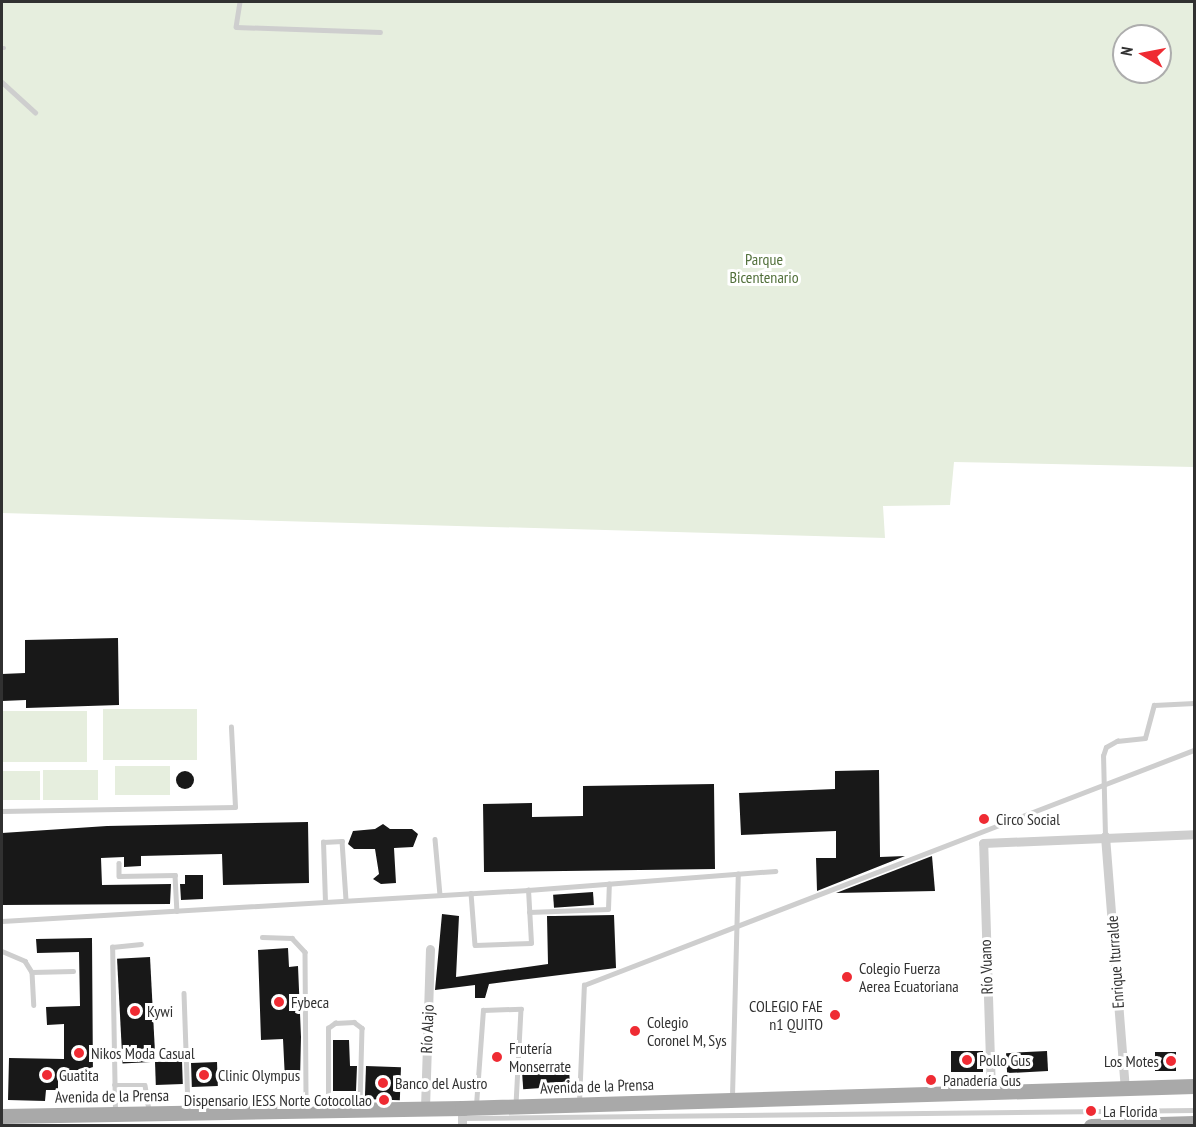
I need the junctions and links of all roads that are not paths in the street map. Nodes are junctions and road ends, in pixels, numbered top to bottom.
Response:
1 (240, 2) edge
2 (380, 32) dead end
3 (2, 82) edge
4 (35, 112) dead end
5 (1194, 703) edge
6 (231, 727) dead end
7 (1194, 750) edge
8 (2, 811) edge
9 (1194, 834) edge
10 (1105, 836) junction
11 (435, 839) dead end
12 (119, 863) dead end
13 (775, 871) dead end
14 (738, 874) junction
15 (609, 884) junction
16 (528, 890) junction
17 (471, 893) junction
18 (440, 895) junction
19 (346, 900) junction
20 (325, 902) junction
21 (177, 911) junction
22 (529, 912) junction
23 (2, 921) edge
24 (262, 937) dead end
25 (141, 944) dead end
26 (430, 949) dead end
27 (2, 951) edge
28 (73, 971) dead end
29 (32, 972) junction
30 (184, 993) dead end
31 (34, 1005) dead end
32 (114, 1085) junction
33 (1194, 1086) edge
34 (1125, 1088) junction
35 (991, 1092) junction
36 (731, 1100) junction
37 (579, 1104) junction
38 (516, 1107) junction
39 (424, 1108) junction
40 (328, 1109) junction
41 (360, 1109) junction
42 (306, 1110) junction
43 (1194, 1110) edge
44 (188, 1112) junction
45 (149, 1113) junction
46 (115, 1114) junction
47 (466, 1115) edge
48 (2, 1116) edge
49 (1194, 1123) edge
50 (1091, 1125) edge

1 - 2 lane
3 - 4 lane
5 - 10 lane
6 - 8 lane
7 - 37 lane
9 - 10 street
10 - 34 street, Enrique Iturralde
10 - 35 street, Río Vuano
11 - 18 lane
12 - 21 lane
13 - 14 lane
14 - 15 lane
14 - 36 lane
15 - 16 lane
15 - 22 lane
16 - 17 lane
16 - 22 lane
17 - 18 lane
17 - 22 lane
18 - 19 lane
19 - 20 lane
19 - 20 lane
20 - 21 lane
21 - 23 lane
24 - 42 lane
25 - 32 lane
26 - 39 street, Río Alajo
27 - 29 lane
28 - 29 lane
29 - 31 lane
30 - 44 lane
32 - 45 lane
32 - 46 lane
33 - 34 main road, Avenida de la Prensa
34 - 35 main road, Avenida de la Prensa
35 - 36 main road, Avenida de la Prensa
36 - 37 main road, Avenida de la Prensa
37 - 38 main road, Avenida de la Prensa
38 - 47 main road, Avenida de la Prensa
38 - 47 lane
39 - 41 main road, Avenida de la Prensa
39 - 47 main road, Avenida de la Prensa
40 - 41 main road, Avenida de la Prensa
40 - 41 lane
40 - 42 main road, Avenida de la Prensa
42 - 44 main road, Avenida de la Prensa
43 - 47 lane
44 - 45 main road, Avenida de la Prensa
45 - 46 main road, Avenida de la Prensa
46 - 48 main road, Avenida de la Prensa
49 - 50 main road

